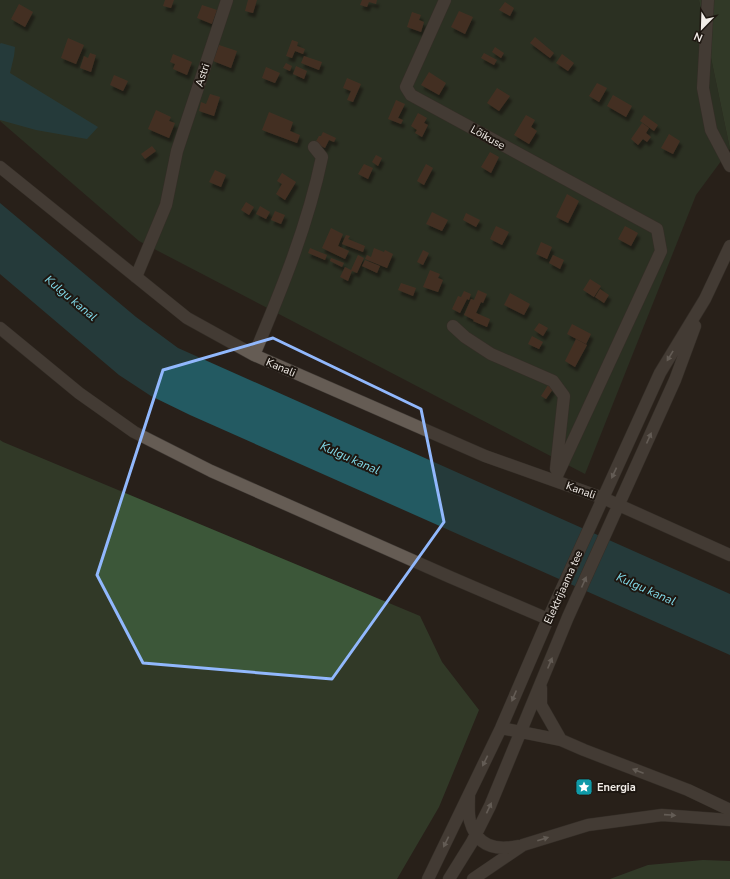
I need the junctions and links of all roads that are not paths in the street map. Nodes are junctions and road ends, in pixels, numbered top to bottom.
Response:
1 (227, 0) edge
2 (445, 0) edge
3 (708, 0) edge
4 (314, 147) dead end
5 (730, 166) edge
6 (0, 167) edge
7 (730, 246) edge
8 (136, 277) junction
9 (705, 299) junction
10 (453, 326) dead end
11 (0, 328) edge
12 (254, 356) junction
13 (555, 480) junction
14 (601, 502) junction
15 (617, 509) junction
16 (730, 555) edge
17 (550, 614) junction
18 (540, 684) junction
19 (501, 728) junction
20 (521, 732) junction
21 (561, 740) junction
22 (469, 794) junction
23 (730, 810) edge
24 (730, 820) edge
25 (476, 834) junction
26 (523, 845) junction
27 (428, 879) edge
28 (450, 879) edge
29 (473, 879) edge

1 - 8 street, Astri
2 - 13 street, Lõikuse
3 - 5 street
4 - 12 street
6 - 8 street, Kanali
7 - 9 street, Elektrijaama tee
8 - 12 street, Kanali
9 -> 14 street, Elektrijaama tee
15 -> 9 street, Elektrijaama tee
10 - 13 street
11 - 17 street
12 - 13 street, Kanali
13 - 14 street, Kanali
14 - 15 street, Kanali
14 - 17 street, Elektrijaama tee
15 - 16 street, Kanali
18 -> 15 street, Elektrijaama tee
17 -> 19 street, Elektrijaama tee
18 - 20 street, Elektrijaama tee
18 - 21 street
19 - 20 street
19 -> 22 street, Elektrijaama tee
20 - 21 street
25 -> 20 street, Elektrijaama tee
23 -> 21 street
22 - 25 street
22 -> 27 street, Elektrijaama tee
26 -> 24 street
25 - 26 street
25 - 28 street, Elektrijaama tee
26 - 29 street

